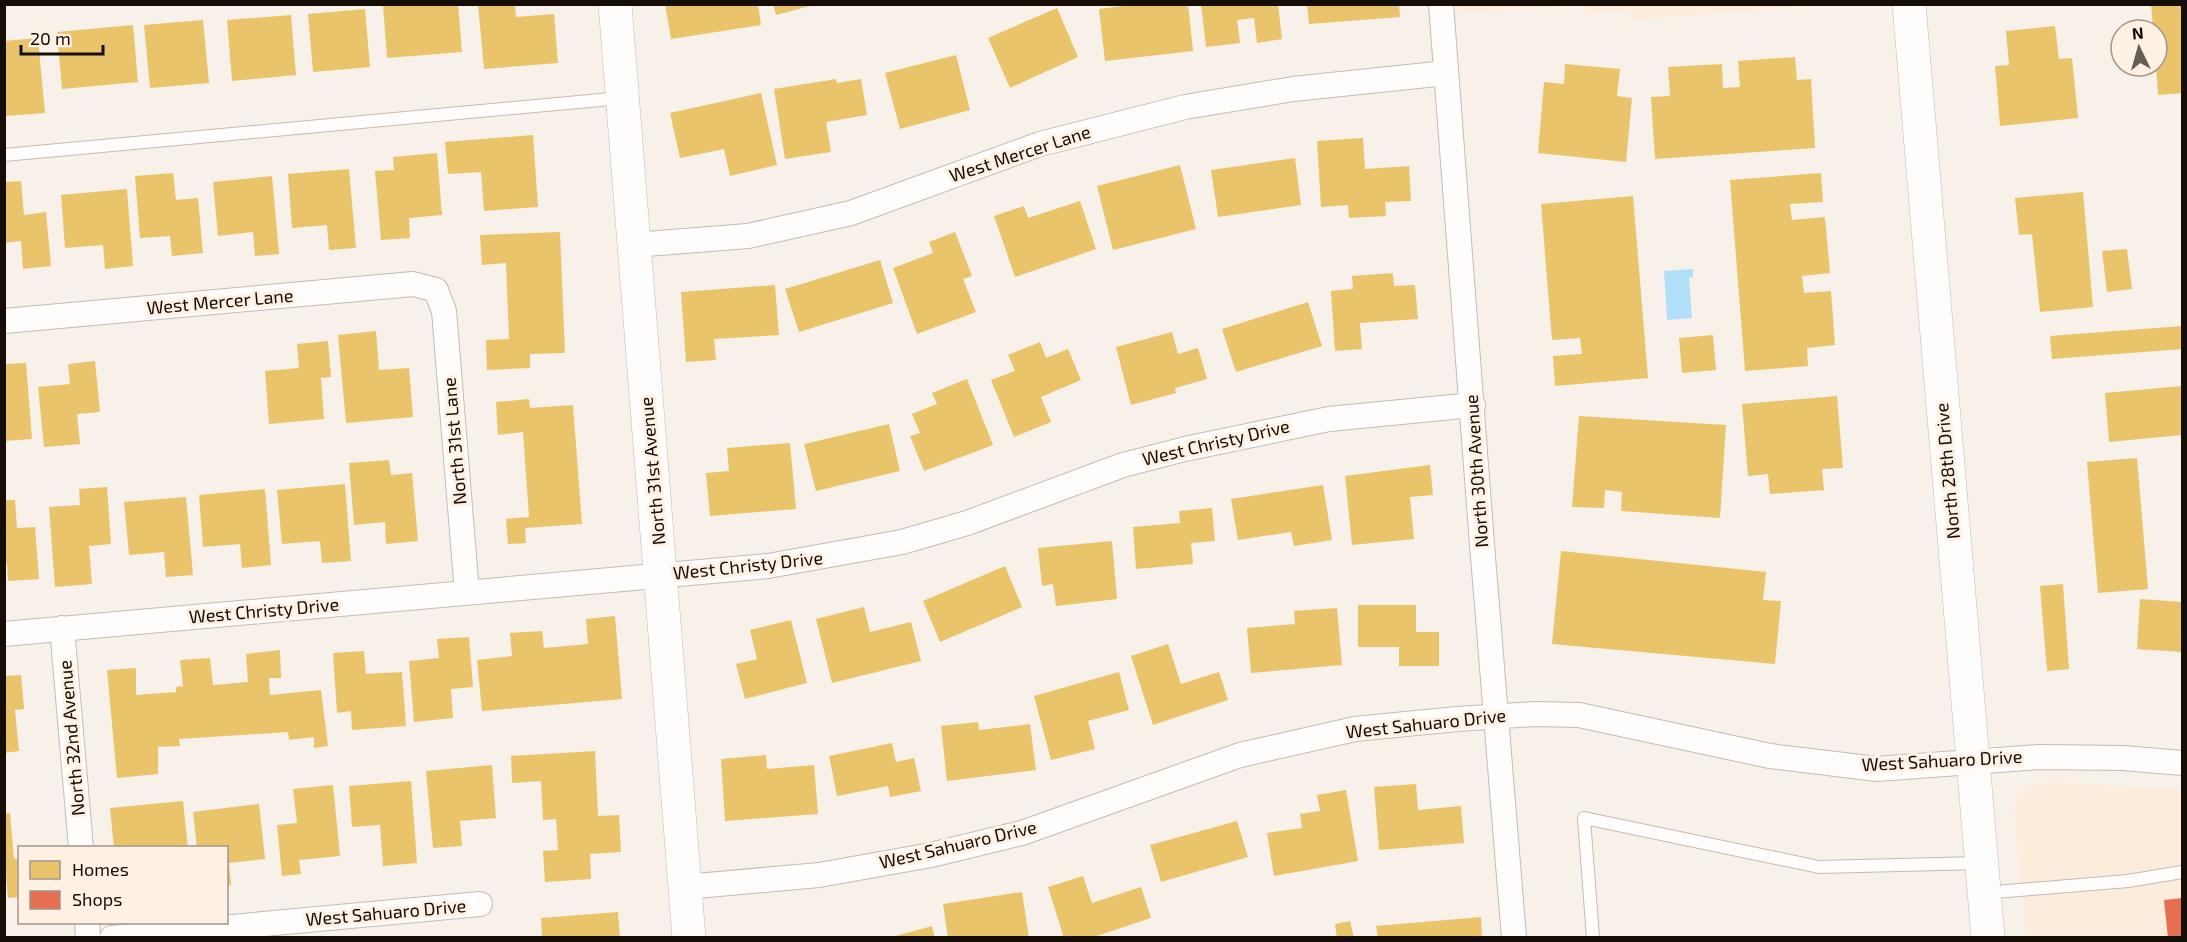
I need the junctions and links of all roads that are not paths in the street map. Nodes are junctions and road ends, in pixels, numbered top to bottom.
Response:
1 (615, 4) edge
2 (1441, 4) edge
3 (1909, 4) edge
4 (1446, 73) junction
5 (623, 98) junction
6 (4, 155) edge
7 (634, 245) junction
8 (435, 290) joint
9 (4, 321) edge
10 (1473, 405) junction
11 (661, 575) junction
12 (467, 593) junction
13 (62, 628) junction
14 (4, 634) edge
15 (1495, 716) junction
16 (1972, 762) junction
17 (2182, 763) edge
18 (81, 846) edge
19 (2182, 872) edge
20 (1983, 878) junction
21 (685, 886) junction
22 (480, 904) dead end
23 (112, 938) edge
24 (689, 938) edge
25 (1514, 938) edge
26 (1593, 938) edge
27 (1988, 938) edge

1 - 5 street, North 31st Avenue
2 - 4 street, North 30th Avenue
3 - 16 street, North 28th Drive
4 - 7 street, West Mercer Lane
4 - 10 street, North 30th Avenue
5 - 6 lane
5 - 7 street, North 31st Avenue
7 - 11 street, North 31st Avenue
8 - 9 street, West Mercer Lane
8 - 12 street, North 31st Lane
10 - 11 street, West Christy Drive
10 - 15 street, North 30th Avenue
11 - 12 street, West Christy Drive
11 - 21 street, North 31st Avenue
12 - 13 street, West Christy Drive
13 - 14 street, West Christy Drive
13 - 18 street, North 32nd Avenue
15 - 16 street, West Sahuaro Drive
15 - 21 street, West Sahuaro Drive
15 - 25 street, North 30th Avenue
16 - 17 street, West Sahuaro Drive
16 - 20 street, North 28th Drive
19 - 20 lane
20 - 26 lane
20 - 27 street, North 28th Drive
21 - 24 street, North 31st Avenue
22 - 23 street, West Sahuaro Drive

